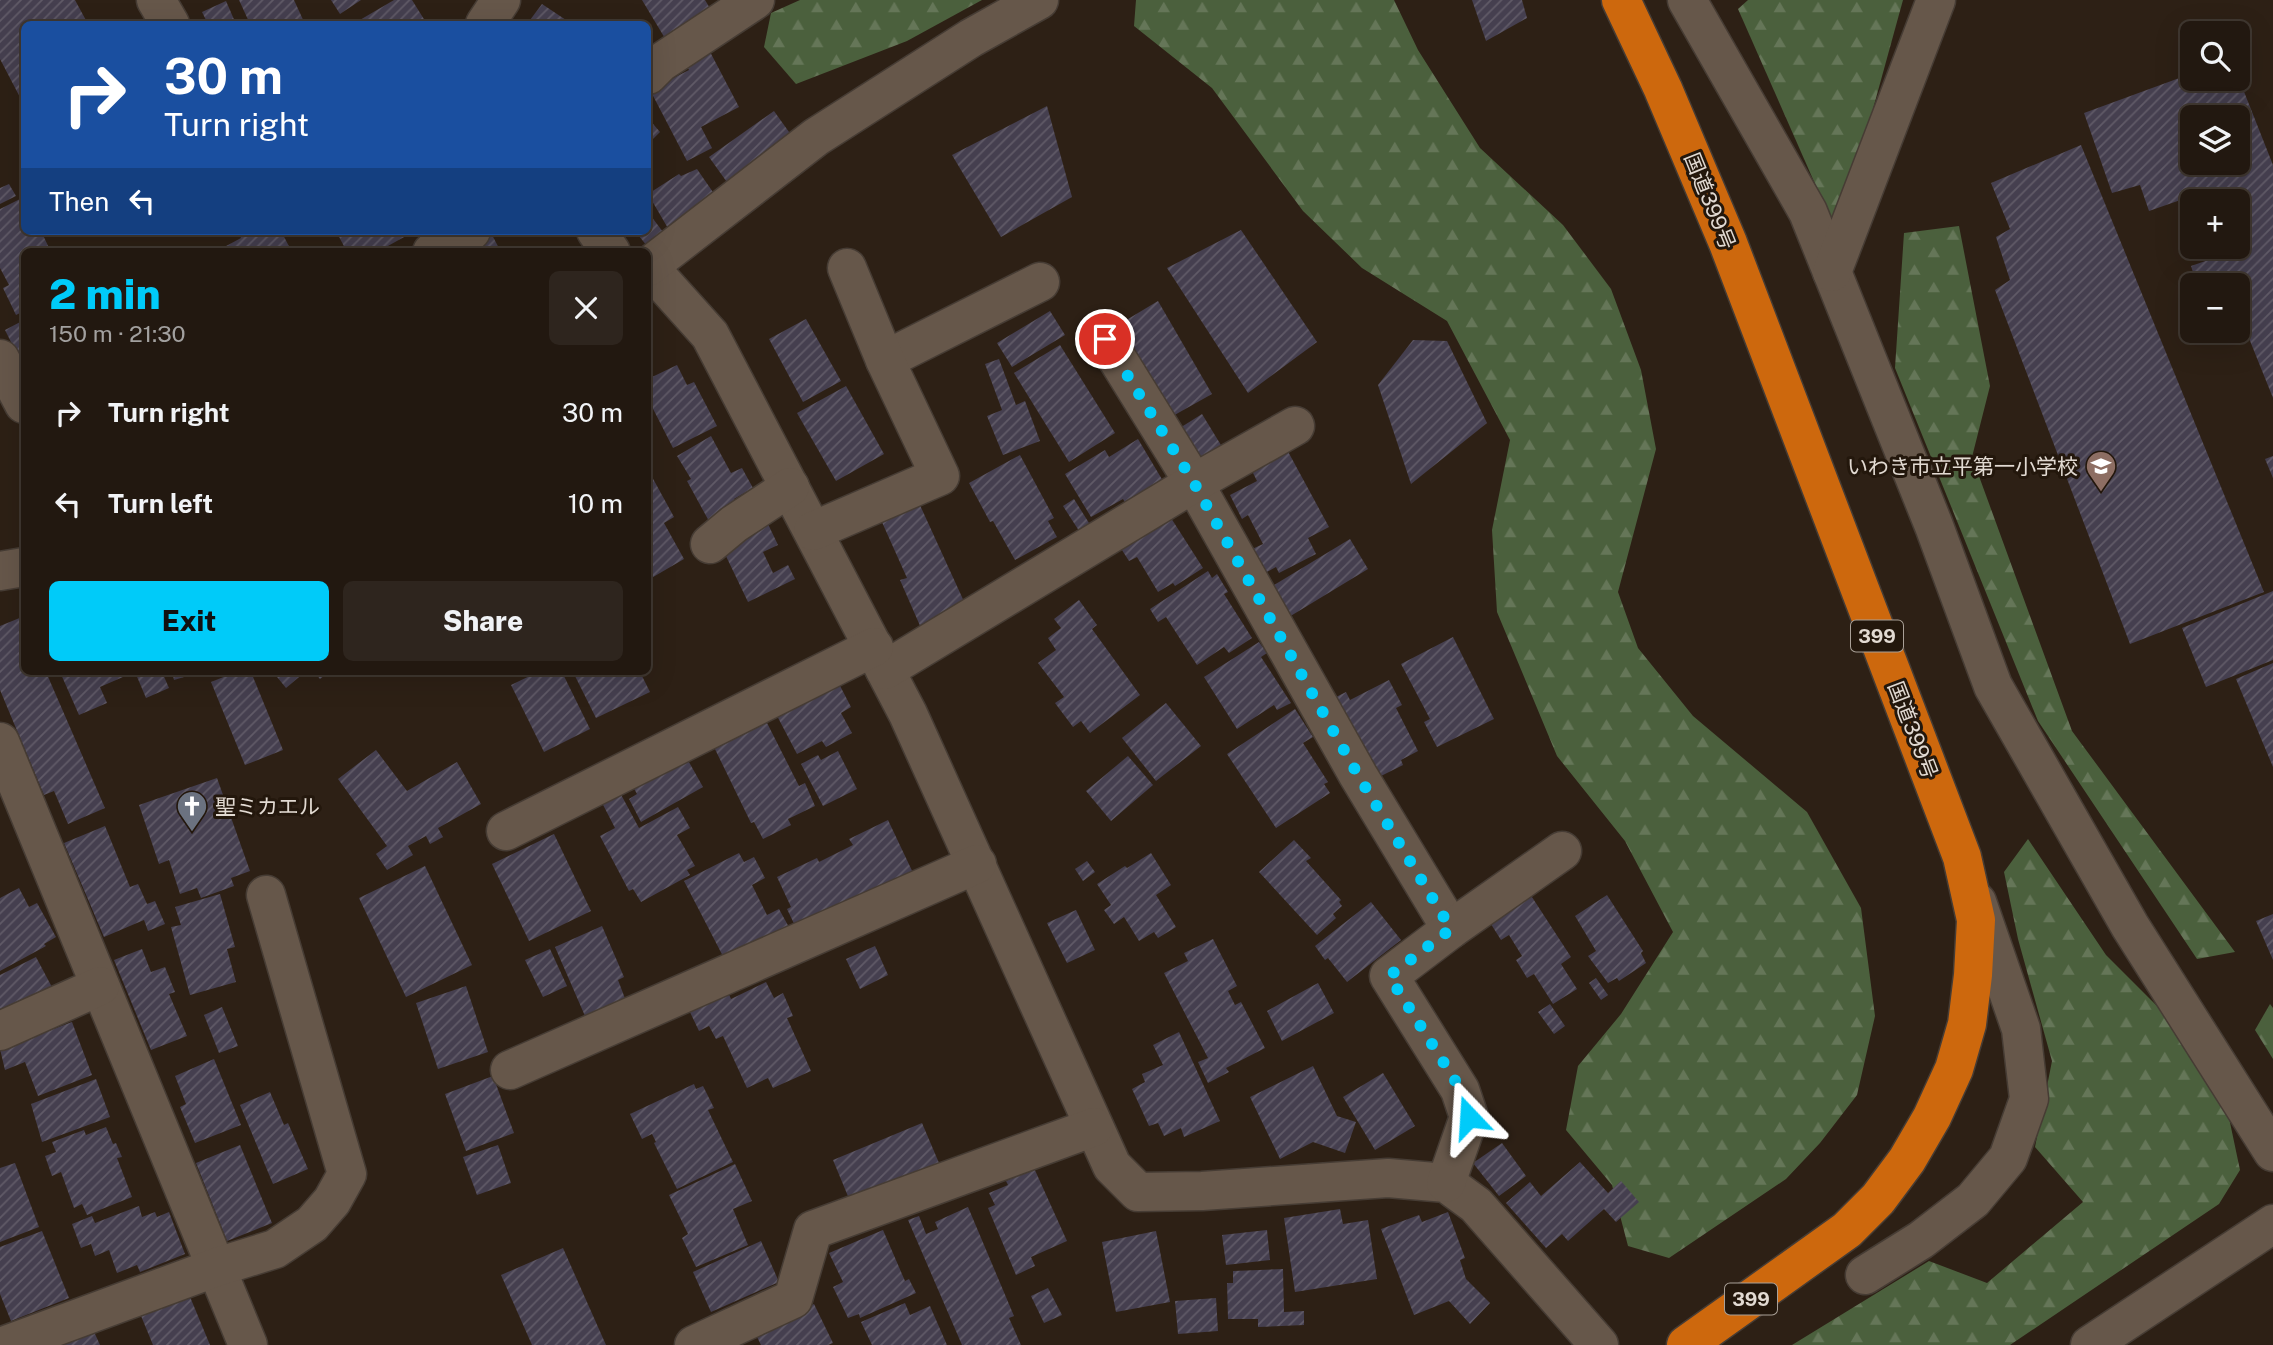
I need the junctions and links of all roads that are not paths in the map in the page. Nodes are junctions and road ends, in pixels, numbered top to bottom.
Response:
1 (156, 0) edge
2 (501, 0) edge
3 (755, 0) edge
4 (1039, 0) edge
5 (1621, 0) edge
6 (1687, 0) edge
7 (1936, 0) edge
8 (168, 21) edge
9 (487, 21) edge
10 (651, 72) edge
11 (464, 235) edge
12 (439, 248) edge
13 (651, 264) edge
14 (846, 268) dead end
15 (651, 269) edge
16 (1832, 272) junction
17 (1040, 282) dead end
18 (1105, 339) dead end
19 (0, 359) edge
20 (885, 360) junction
21 (21, 398) edge
22 (1295, 426) dead end
23 (1194, 483) junction
24 (790, 487) junction
25 (813, 531) junction
26 (710, 544) dead end
27 (21, 568) edge
28 (0, 571) edge
29 (879, 658) junction
30 (0, 742) edge
31 (506, 831) dead end
32 (1562, 851) dead end
33 (1962, 857) junction
34 (976, 864) junction
35 (266, 895) dead end
36 (1451, 929) junction
37 (100, 986) junction
38 (0, 1031) edge
39 (510, 1070) dead end
40 (1094, 1127) junction
41 (2273, 1152) edge
42 (1446, 1183) junction
43 (2273, 1205) edge
44 (2259, 1233) edge
45 (216, 1267) junction
46 (1865, 1275) dead end
47 (6, 1342) edge
48 (1597, 1343) edge
49 (248, 1345) edge
50 (694, 1345) edge
51 (1686, 1345) edge
52 (2090, 1345) edge

1 - 8 street
2 - 9 street
3 - 10 street
4 - 13 street
5 - 33 highway, 国道399号 / 399
6 - 16 street
7 - 16 street
11 - 12 street
14 - 20 street
15 - 24 street
16 - 41 street
17 - 20 street
18 - 23 street
19 - 21 street
20 - 25 street
22 - 23 street
23 - 29 street
23 - 36 street
24 - 25 street
24 - 26 street
25 - 29 street
27 - 28 street
29 - 31 street
29 - 34 street
30 - 37 street
32 - 36 street
33 - 46 street
33 - 51 highway, 国道399号 / 399
34 - 39 street
34 - 40 street
35 - 45 street
36 - 42 street
37 - 38 street
37 - 45 street
40 - 42 street
40 - 50 street
42 - 48 street
43 - 44 street
44 - 52 street
45 - 47 street
45 - 49 street

